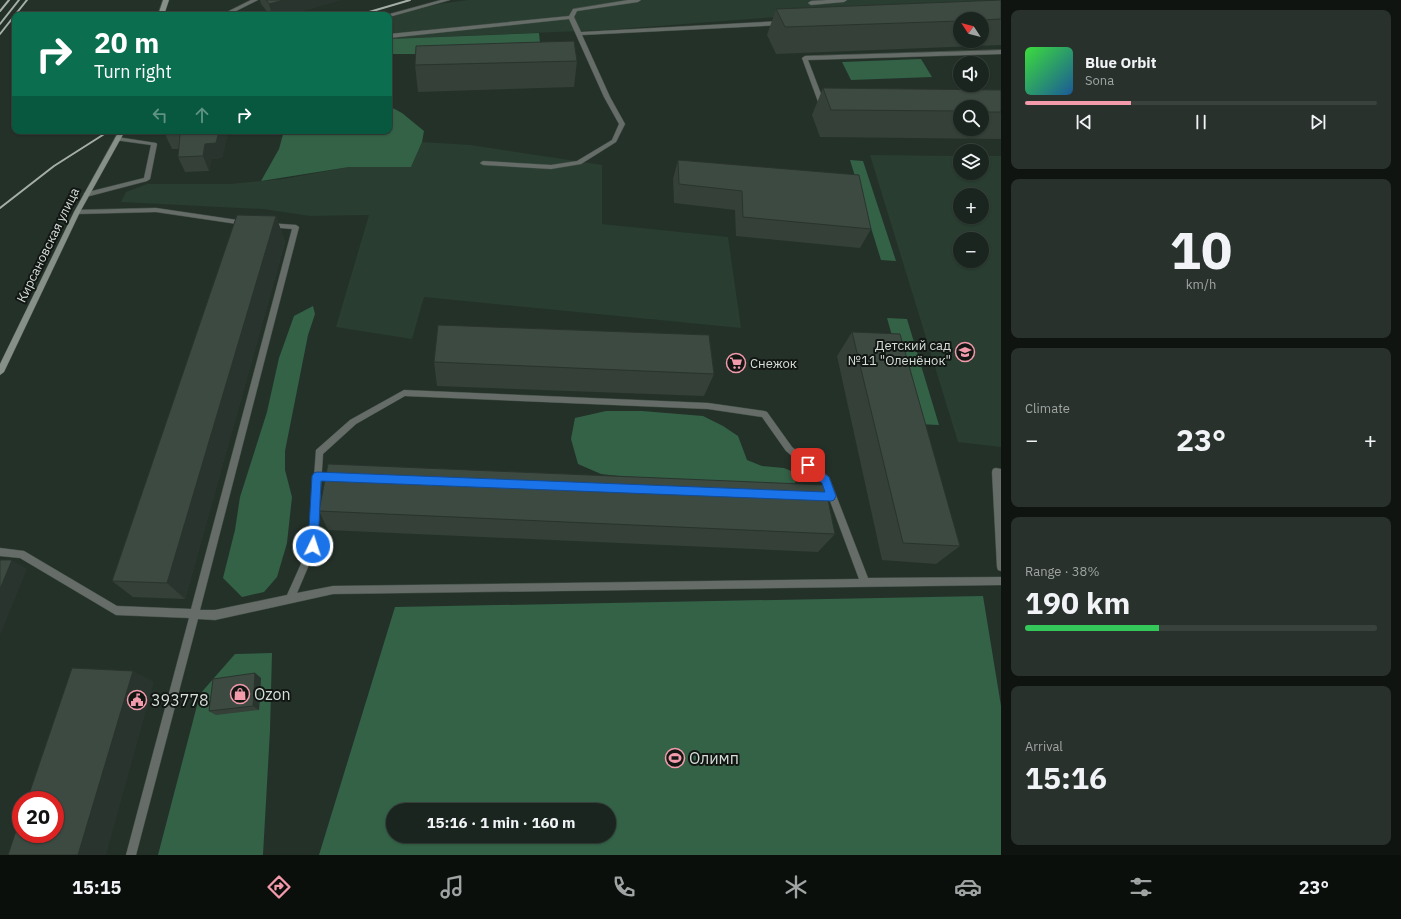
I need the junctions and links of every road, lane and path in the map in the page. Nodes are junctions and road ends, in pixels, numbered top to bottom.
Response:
1 (166, 0) edge
2 (255, 0) edge
3 (447, 0) edge
4 (638, 0) edge
5 (844, 0) edge
6 (811, 3) dead end
7 (162, 12) edge
8 (230, 12) edge
9 (392, 14) edge
10 (571, 17) junction
11 (788, 22) edge
12 (579, 34) junction
13 (392, 36) edge
14 (1001, 52) edge
15 (831, 109) edge
16 (120, 134) edge
17 (117, 138) junction
18 (483, 163) dead end
19 (86, 195) junction
20 (77, 212) junction
21 (249, 223) edge
22 (265, 225) edge
23 (0, 372) edge
24 (1001, 473) edge
25 (0, 552) edge
26 (1001, 567) edge
27 (1001, 581) edge
28 (865, 583) junction
29 (290, 599) junction
30 (193, 614) junction
31 (131, 855) edge

1 - 7 main road
2 - 8 lane
3 - 9 lane
4 - 10 lane
5 - 6 lane
10 - 12 lane
10 - 13 lane
11 - 12 lane
12 - 18 lane
14 - 15 lane
16 - 17 main road, Кирсановская улица
17 - 19 main road, Кирсановская улица
17 - 19 lane
19 - 20 main road, Кирсановская улица
20 - 21 lane
20 - 23 main road, Кирсановская улица
22 - 30 lane
24 - 26 lane
25 - 30 lane
27 - 28 lane
28 - 29 lane
28 - 29 lane
29 - 30 lane
30 - 31 lane

